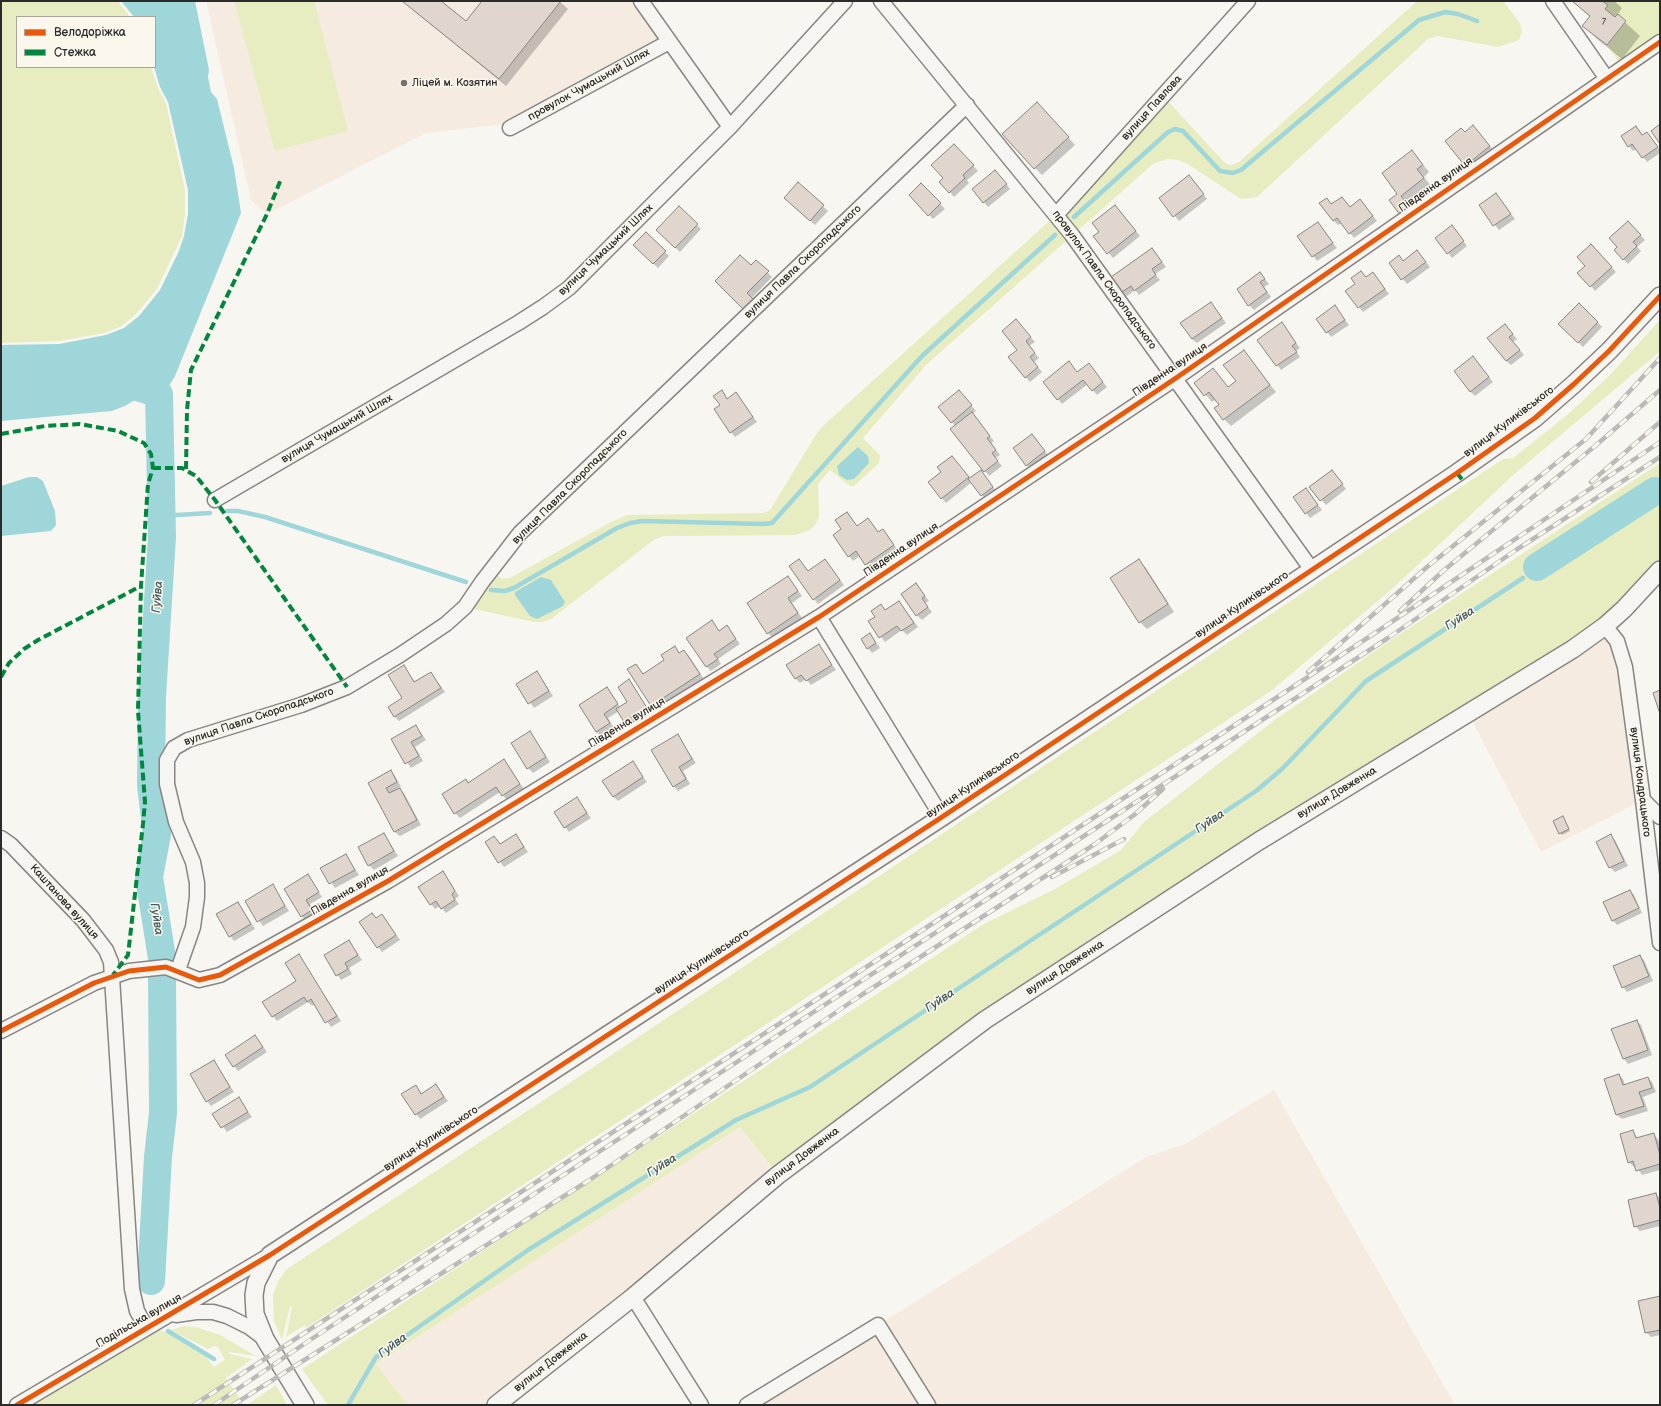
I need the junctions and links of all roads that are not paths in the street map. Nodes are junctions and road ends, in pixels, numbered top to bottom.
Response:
1 (641, 1) edge
2 (844, 1) edge
3 (881, 1) edge
4 (1248, 1) edge
5 (1553, 1) edge
6 (669, 42) junction
7 (1660, 42) edge
8 (1607, 79) junction
9 (967, 104) junction
10 (730, 127) junction
11 (510, 128) dead end
12 (1056, 215) junction
13 (1660, 296) edge
14 (1176, 378) junction
15 (215, 500) dead end
16 (1312, 570) junction
17 (1660, 570) edge
18 (819, 617) junction
19 (1605, 626) junction
20 (1643, 800) junction
21 (942, 817) junction
22 (1660, 817) edge
23 (1, 838) edge
24 (1660, 943) edge
25 (178, 970) junction
26 (113, 975) junction
27 (1, 1031) edge
28 (270, 1255) junction
29 (633, 1297) junction
30 (160, 1320) junction
31 (146, 1327) junction
32 (265, 1339) junction
33 (17, 1405) edge
34 (305, 1405) edge
35 (496, 1405) edge
36 (701, 1405) edge
37 (747, 1405) edge
38 (928, 1405) edge

1 - 6 street
2 - 10 street, вулиця Чумацький Шлях
3 - 9 street, провулок Павла Скоропадського
4 - 12 street, вулиця Павлова
5 - 8 street
6 - 10 street
6 - 11 street, провулок Чумацький Шлях
7 - 8 street, Південна вулиця
8 - 14 street, Південна вулиця
9 - 12 street, провулок Павла Скоропадського
9 - 25 street, вулиця Павла Скоропадського
10 - 15 street, вулиця Чумацький Шлях
12 - 14 street, провулок Павла Скоропадського
13 - 16 street, вулиця Куликівського
14 - 16 street, провулок Павла Скоропадського
14 - 18 street, Південна вулиця
16 - 21 street, вулиця Куликівського
17 - 19 street, вулиця Довженка
18 - 21 street
18 - 25 street, Південна вулиця
19 - 20 street, вулиця Кондрацького
19 - 29 street, вулиця Довженка
20 - 22 street
20 - 24 street, вулиця Кондрацького
21 - 28 street, вулиця Куликівського
23 - 26 street, Каштанова вулиця
25 - 26 street, Південна вулиця
26 - 27 street, Південна вулиця
26 - 31 street, Каштанова вулиця
28 - 30 street, Подільська вулиця
28 - 32 street
29 - 35 street, вулиця Довженка
29 - 36 street
30 - 31 street, Подільська вулиця
30 - 32 street
31 - 33 street, Подільська вулиця
32 - 34 street
37 - 38 street

